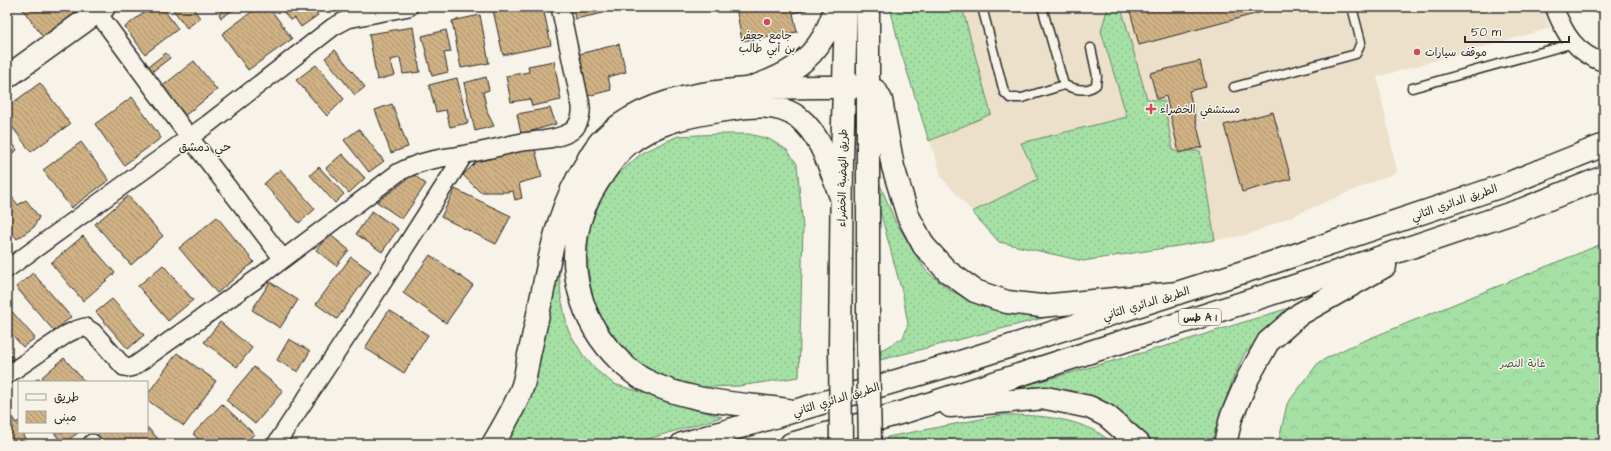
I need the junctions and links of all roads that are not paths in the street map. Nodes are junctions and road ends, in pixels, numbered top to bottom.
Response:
1 (409, 7) edge
2 (560, 7) edge
3 (835, 7) edge
4 (846, 7) edge
5 (868, 7) edge
6 (982, 7) edge
7 (1042, 7) edge
8 (1352, 7) edge
9 (1554, 7) edge
10 (101, 9) edge
11 (1574, 43) junction
12 (1091, 48) dead end
13 (1604, 63) edge
14 (7, 78) edge
15 (1064, 85) junction
16 (868, 86) junction
17 (844, 87) junction
18 (1234, 87) dead end
19 (747, 88) junction
20 (1412, 88) dead end
21 (190, 138) junction
22 (1604, 145) edge
23 (464, 154) junction
24 (1604, 177) edge
25 (841, 198) junction
26 (1429, 241) junction
27 (283, 259) junction
28 (7, 269) edge
29 (1178, 293) junction
30 (7, 375) edge
31 (797, 411) junction
32 (907, 411) junction
33 (276, 444) edge
34 (493, 444) edge
35 (682, 444) edge
36 (791, 444) edge
37 (841, 444) edge
38 (870, 444) edge
39 (1139, 444) edge
40 (1225, 444) edge

1 - 21 street
2 - 23 street
3 - 19 main road
4 - 17 main road, طريق الهضبة الخضراء
5 - 16 main road
6 - 15 lane
7 - 15 lane
8 - 18 lane
9 - 11 street
10 - 14 main road
10 - 21 street
11 - 13 street
11 - 20 lane
12 - 15 lane
16 - 17 main road
16 - 29 main road
16 - 38 main road, bridge
17 - 19 main road
17 - 25 main road, طريق الهضبة الخضراء
19 - 34 main road
21 - 27 street
21 - 28 street
22 - 29 main road, الطريق الدائري الثاني / طس A 1
23 - 27 street
23 - 33 street
24 - 26 main road, طس A 1
25 - 31 main road
25 - 37 main road, طريق الهضبة الخضراء, bridge
26 - 32 main road, طس A 1
26 - 40 main road
27 - 30 street
29 - 31 main road, الطريق الدائري الثاني / طس A 1
31 - 35 main road, الطريق الدائري الثاني / طس A 1
32 - 36 main road, طس A 1
32 - 39 main road

